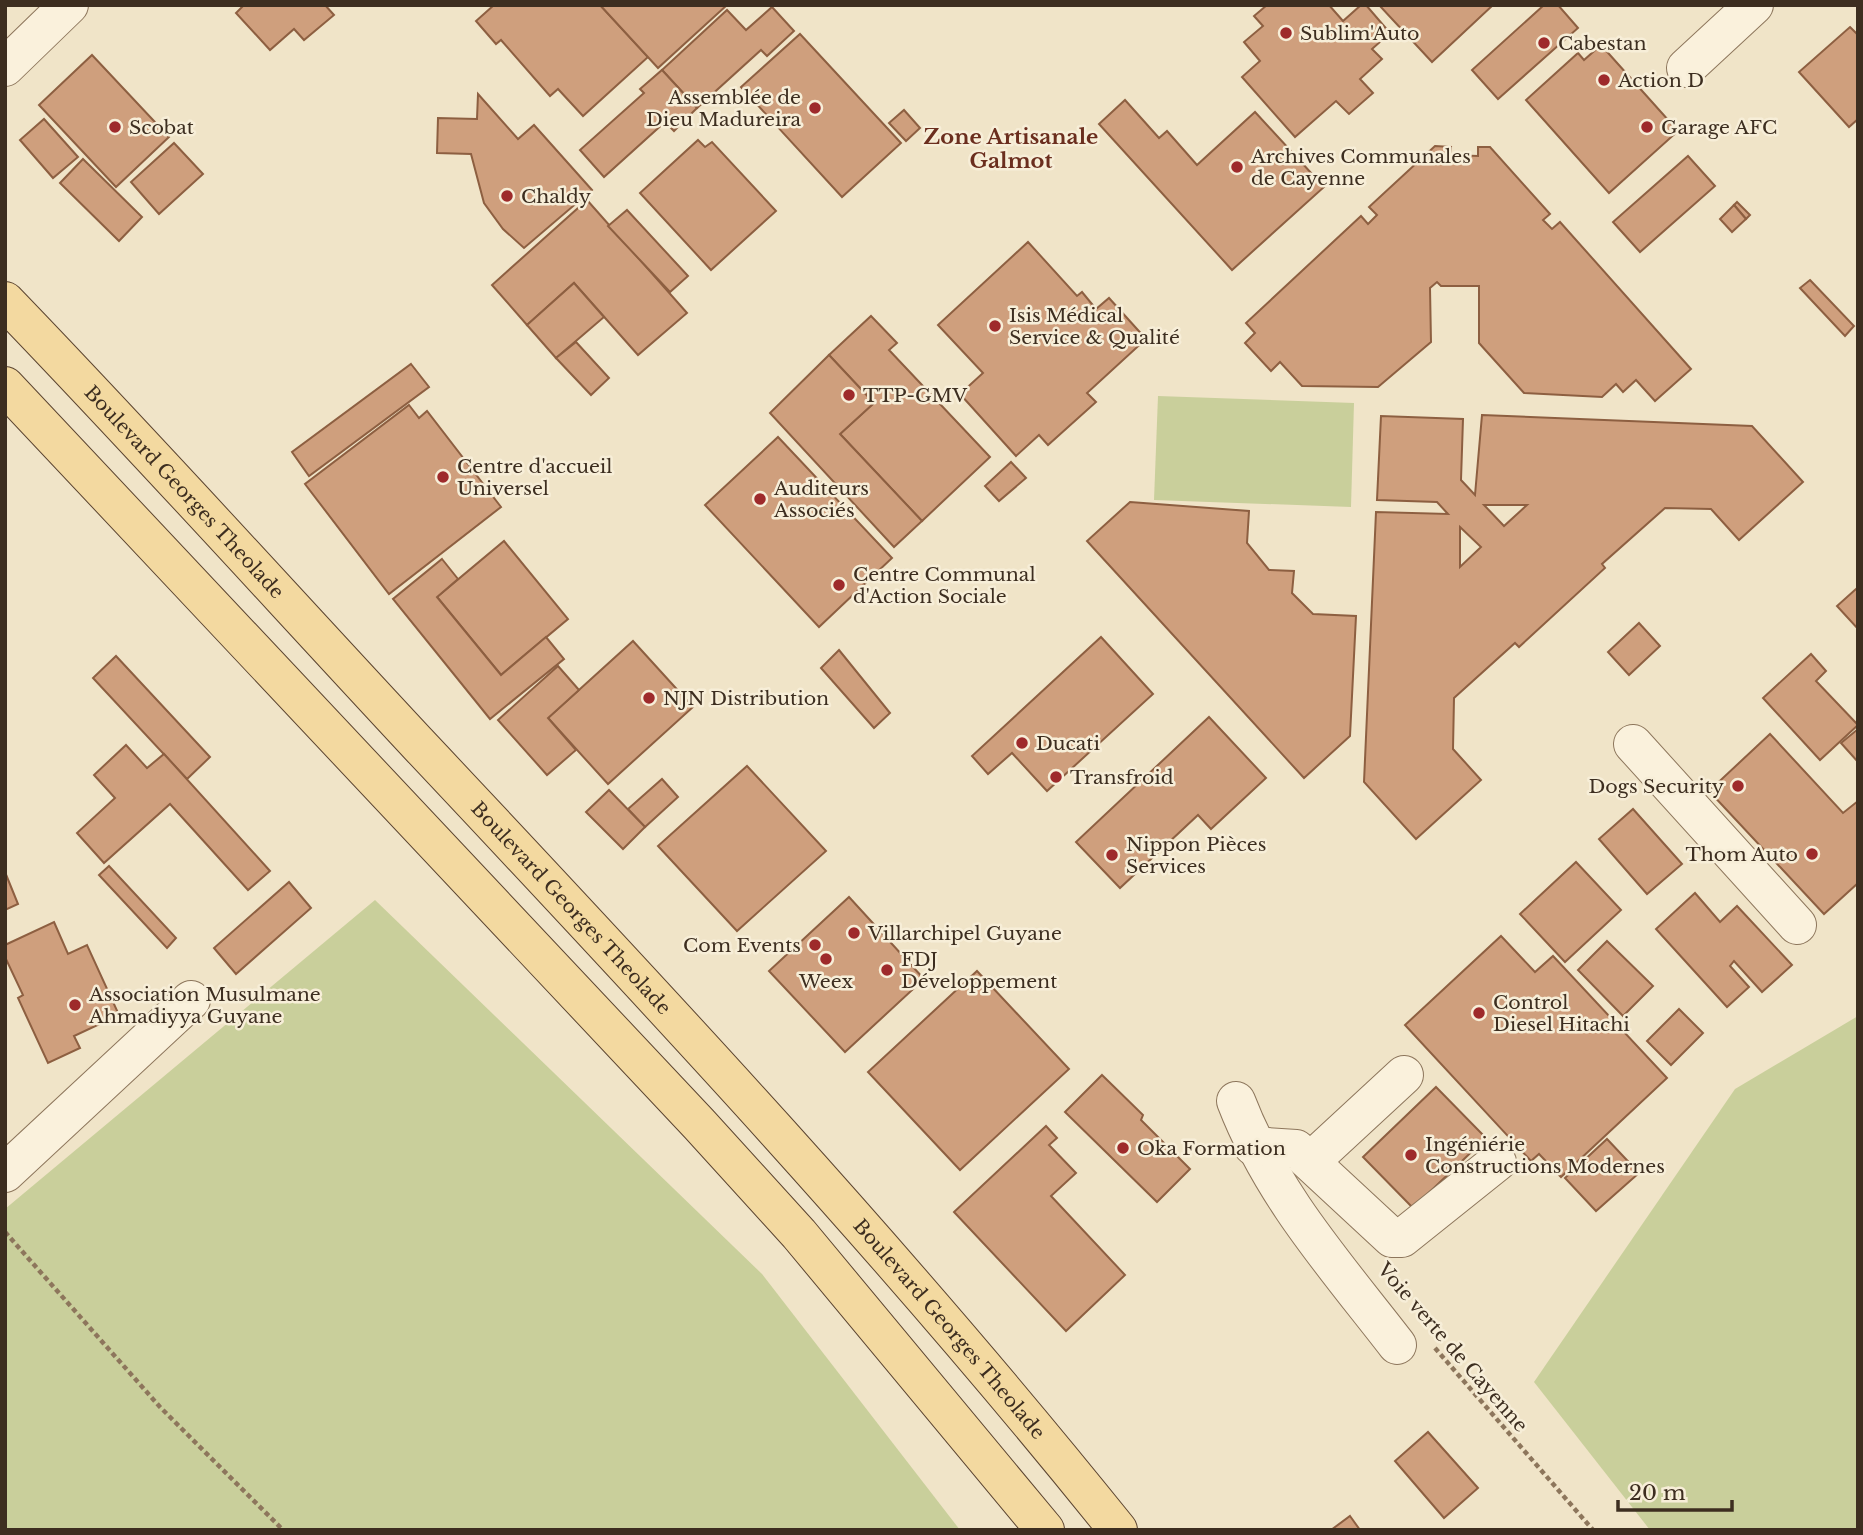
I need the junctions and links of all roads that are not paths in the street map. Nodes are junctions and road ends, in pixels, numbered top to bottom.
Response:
1 (69, 5) edge
2 (1754, 5) edge
3 (5, 67) edge
4 (1686, 68) dead end
5 (5, 301) edge
6 (5, 386) edge
7 (1633, 744) dead end
8 (1797, 925) dead end
9 (191, 1000) dead end
10 (1404, 1075) dead end
11 (1236, 1101) dead end
12 (1253, 1146) junction
13 (1311, 1161) junction
14 (1497, 1162) dead end
15 (5, 1173) edge
16 (1413, 1342) road end
17 (1045, 1530) edge
18 (1118, 1530) edge

1 - 3 lane
2 - 4 lane
5 - 18 main road, Boulevard Georges Theolade
6 - 17 main road
7 - 8 lane
9 - 15 lane
10 - 13 lane
11 - 12 lane
12 - 13 lane
12 - 16 lane
13 - 14 lane

